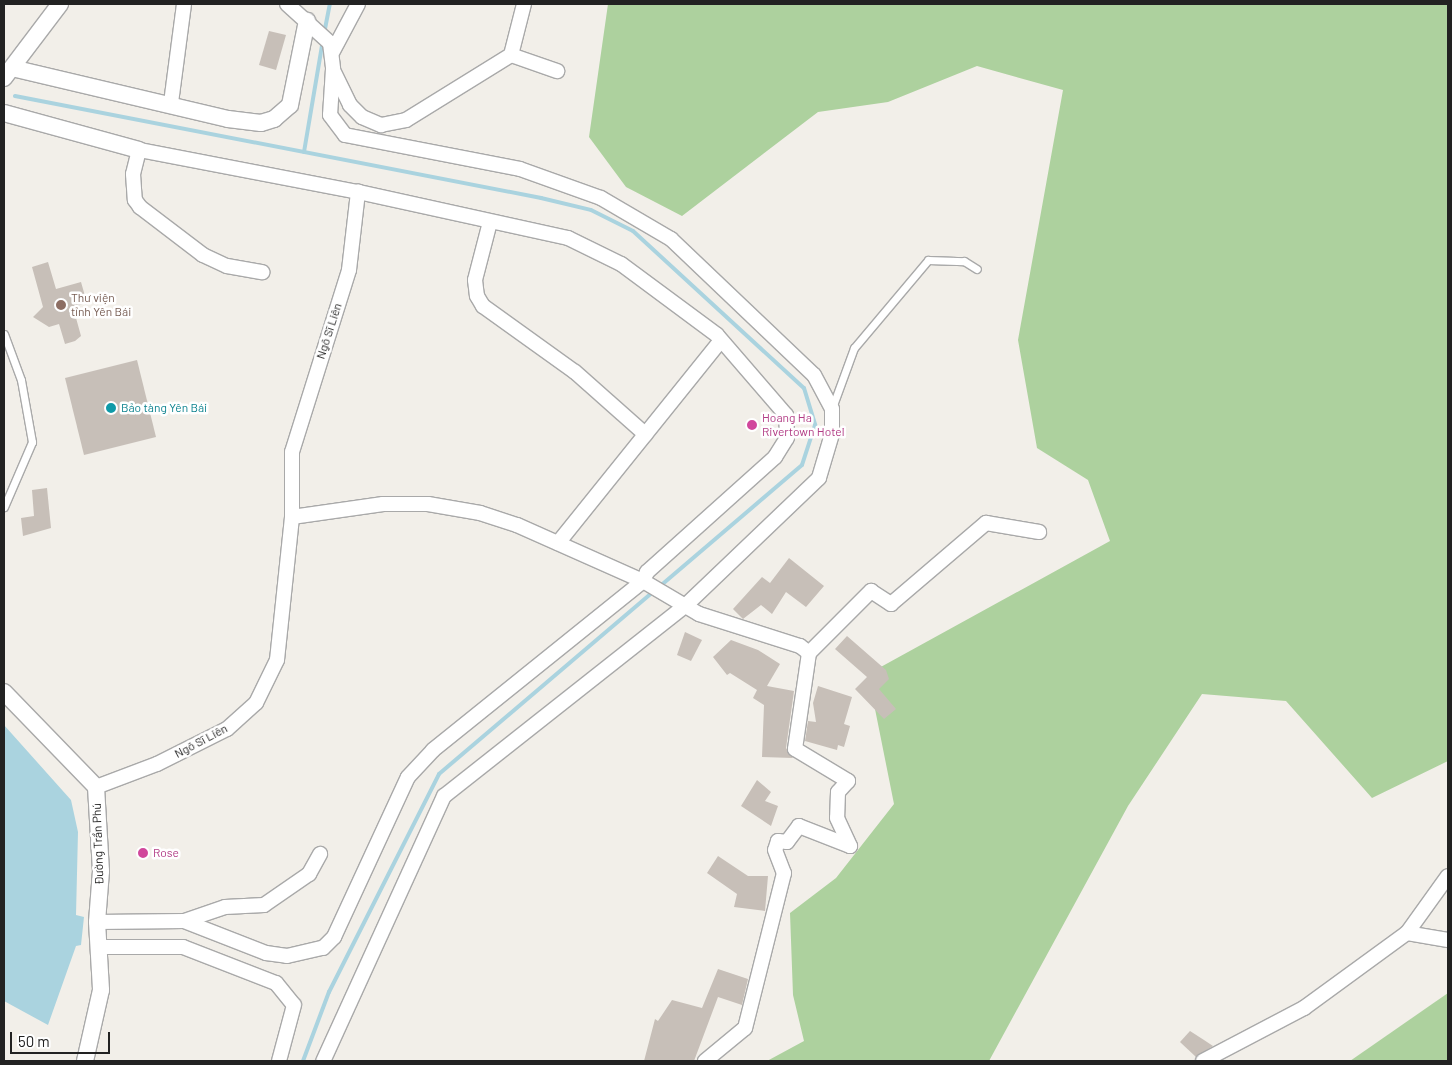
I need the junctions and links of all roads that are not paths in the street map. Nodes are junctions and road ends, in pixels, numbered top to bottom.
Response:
1 (60, 4) edge
2 (184, 4) edge
3 (287, 4) edge
4 (358, 4) edge
5 (524, 4) edge
6 (309, 24) junction
7 (331, 47) junction
8 (511, 55) junction
9 (333, 69) junction
10 (557, 71) dead end
11 (8, 73) edge
12 (171, 103) junction
13 (4, 113) edge
14 (139, 150) junction
15 (358, 192) junction
16 (490, 222) junction
17 (976, 269) dead end
18 (262, 272) dead end
19 (4, 334) edge
20 (721, 340) junction
21 (832, 409) junction
22 (644, 434) junction
23 (4, 507) edge
24 (292, 517) junction
25 (1038, 532) dead end
26 (558, 543) junction
27 (645, 582) junction
28 (681, 602) junction
29 (809, 653) junction
30 (4, 692) edge
31 (96, 787) junction
32 (320, 854) dead end
33 (1448, 876) edge
34 (184, 921) junction
35 (97, 922) junction
36 (1408, 933) junction
37 (1448, 940) edge
38 (98, 947) junction
39 (85, 1061) edge
40 (279, 1061) edge
41 (324, 1061) edge
42 (705, 1061) edge
43 (1203, 1061) edge

1 - 11 street
2 - 12 street
3 - 6 street
4 - 7 street
5 - 8 street
6 - 7 street
6 - 12 street
7 - 9 street
8 - 9 street
8 - 10 street
9 - 21 street
11 - 12 street
13 - 14 street
14 - 15 street
14 - 18 street
15 - 16 street
15 - 24 street, Ngô Sĩ Liên
16 - 20 street
16 - 22 street
17 - 21 lane
19 - 23 lane
20 - 22 street
20 - 27 street
21 - 28 street
22 - 26 street
24 - 26 street
24 - 31 street, Ngô Sĩ Liên
25 - 29 street
26 - 27 street
27 - 28 street
27 - 34 street
28 - 29 street
28 - 41 street
29 - 42 street
30 - 31 street, Đường Trần Phú
31 - 35 street, Đường Trần Phú
32 - 34 street
33 - 36 street
34 - 35 street
35 - 38 street, Đường Trần Phú
36 - 37 street
36 - 43 street
38 - 39 street, Đường Trần Phú
38 - 40 street

